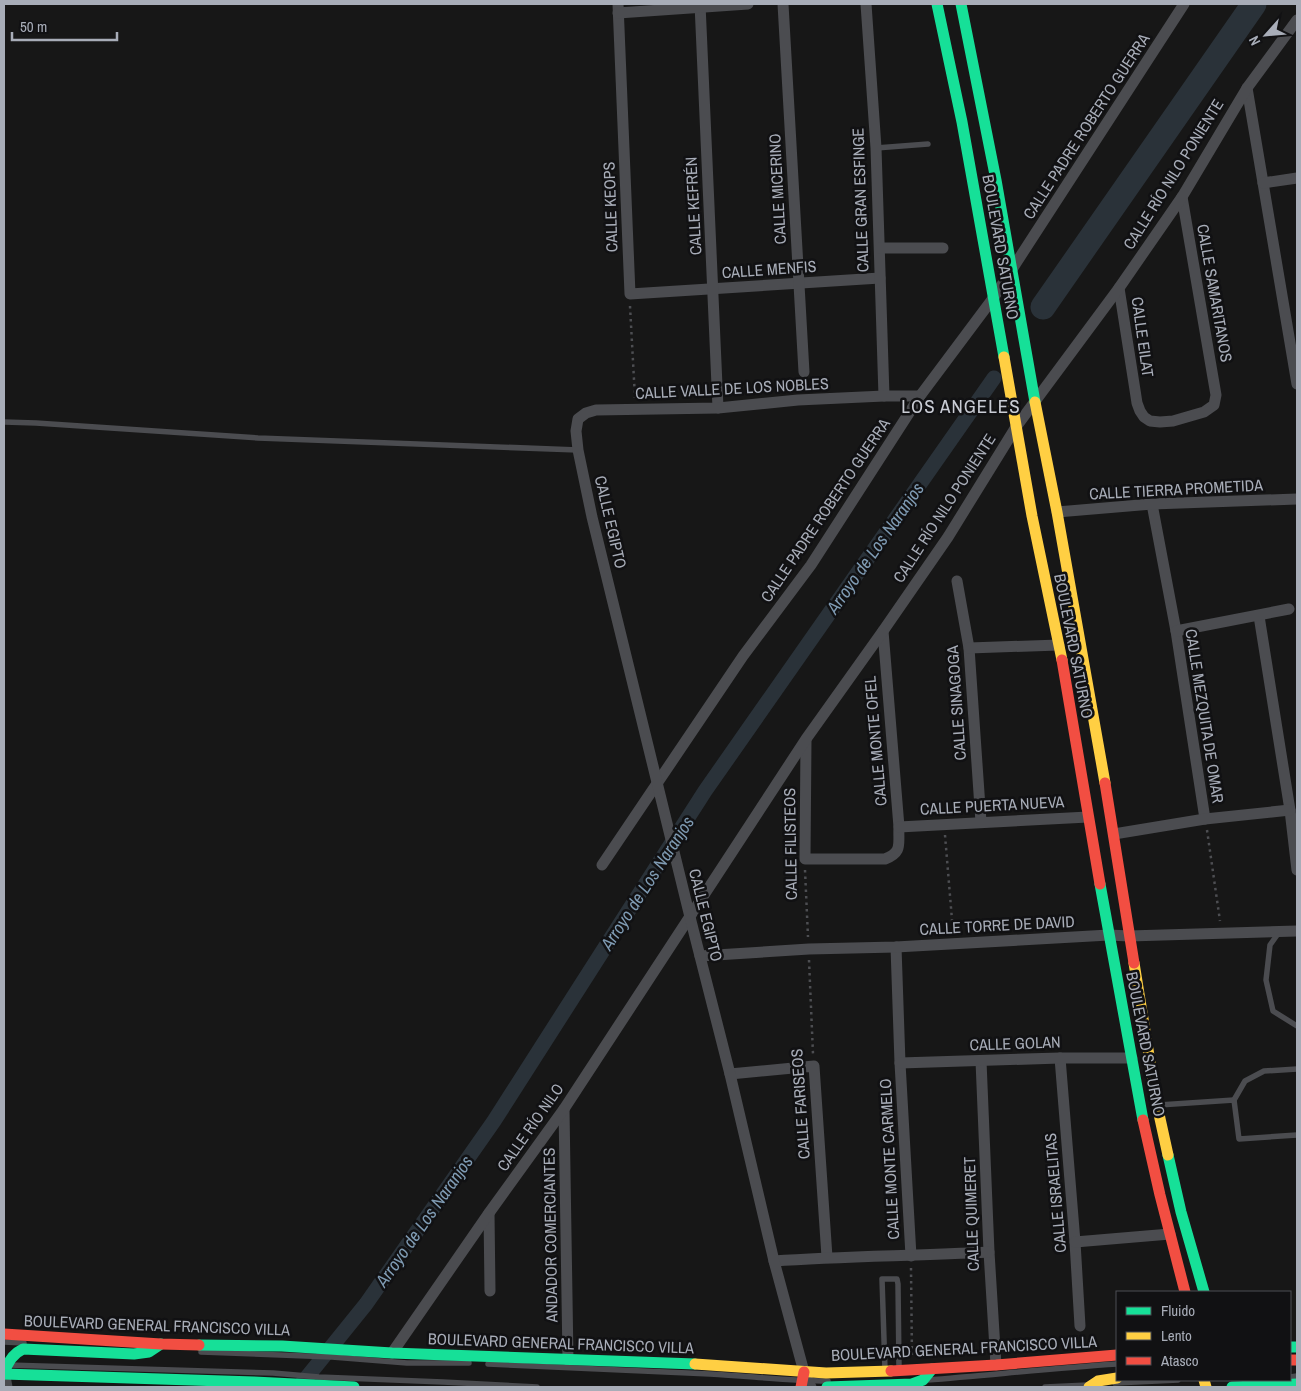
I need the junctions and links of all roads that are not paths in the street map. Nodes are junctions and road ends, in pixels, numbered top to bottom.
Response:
1 (748, 4) edge
2 (783, 4) edge
3 (866, 4) edge
4 (937, 4) edge
5 (961, 4) edge
6 (1184, 4) edge
7 (700, 5) edge
8 (618, 8) edge
9 (1297, 20) edge
10 (1247, 88) junction
11 (928, 144) dead end
12 (876, 148) junction
13 (1297, 178) edge
14 (1263, 183) junction
15 (1182, 197) junction
16 (880, 248) junction
17 (943, 248) dead end
18 (1012, 269) junction
19 (880, 278) junction
20 (798, 283) junction
21 (1119, 288) junction
22 (713, 289) junction
23 (630, 294) joint
24 (994, 297) junction
25 (804, 372) dead end
26 (1297, 384) edge
27 (1216, 395) joint
28 (884, 396) junction
29 (920, 396) junction
30 (1035, 400) junction
31 (718, 408) junction
32 (4, 422) edge
33 (1016, 427) junction
34 (578, 450) junction
35 (1297, 499) edge
36 (1152, 504) junction
37 (1056, 512) junction
38 (957, 581) dead end
39 (1289, 609) dead end
40 (1259, 616) junction
41 (883, 631) junction
42 (1176, 631) junction
43 (1059, 645) junction
44 (969, 648) junction
45 (806, 739) junction
46 (658, 784) junction
47 (1290, 810) junction
48 (1088, 817) junction
49 (1205, 819) junction
50 (980, 822) junction
51 (898, 827) junction
52 (1114, 834) junction
53 (898, 850) joint
54 (602, 865) dead end
55 (1297, 870) edge
56 (690, 917) junction
57 (1297, 931) edge
58 (1280, 932) junction
59 (1109, 935) junction
60 (1129, 936) junction
61 (896, 947) junction
62 (700, 956) junction
63 (1297, 1026) edge
64 (1060, 1058) junction
65 (1132, 1058) junction
66 (981, 1061) junction
67 (900, 1063) junction
68 (1297, 1070) edge
69 (730, 1074) junction
70 (1234, 1100) junction
71 (1157, 1105) junction
72 (564, 1109) junction
73 (1297, 1136) edge
74 (489, 1213) junction
75 (1170, 1234) junction
76 (1076, 1242) junction
77 (989, 1252) junction
78 (910, 1256) junction
79 (826, 1257) junction
80 (774, 1261) junction
81 (1185, 1291) edge
82 (1204, 1291) edge
83 (490, 1292) dead end
84 (1080, 1326) dead end
85 (4, 1334) edge
86 (4, 1342) edge
87 (159, 1348) junction
88 (198, 1352) dead end
89 (305, 1352) junction
90 (392, 1353) junction
91 (335, 1354) junction
92 (1116, 1355) edge
93 (568, 1360) junction
94 (472, 1363) dead end
95 (482, 1364) dead end
96 (1116, 1364) edge
97 (996, 1365) junction
98 (932, 1369) junction
99 (4, 1370) edge
100 (899, 1370) junction
101 (885, 1371) junction
102 (1116, 1378) edge
103 (285, 1379) junction
104 (923, 1380) junction
105 (1163, 1381) edge
106 (316, 1382) junction
107 (805, 1382) edge
108 (1297, 1384) edge
109 (252, 1385) edge
110 (1090, 1386) edge
111 (7, 1387) edge
112 (354, 1387) edge
113 (537, 1387) edge
114 (827, 1387) edge
115 (1045, 1387) edge
116 (1231, 1387) edge

1 - 7 street
2 - 20 street, CALLE MICERINO
3 - 12 street, CALLE GRAN ESFINGE
4 - 24 street, BOULEVARD SATURNO
5 - 18 street, BOULEVARD SATURNO
6 - 18 street, CALLE PADRE ROBERTO GUERRA
7 - 8 street
7 - 22 street, CALLE KEFRÉN
8 - 23 street, CALLE KEOPS
9 - 10 street, CALLE RÍO NILO PONIENTE
10 - 14 street
10 - 15 street, CALLE RÍO NILO PONIENTE
11 - 12 lane
12 - 16 street, CALLE GRAN ESFINGE
13 - 14 street
14 - 26 street
15 - 21 street, CALLE RÍO NILO PONIENTE
15 - 27 street, CALLE SAMARITANOS
16 - 17 street
16 - 19 street, CALLE GRAN ESFINGE
18 - 24 street, CALLE PADRE ROBERTO GUERRA
18 - 30 street, BOULEVARD SATURNO
19 - 20 street, CALLE MENFIS
19 - 28 street, CALLE GRAN ESFINGE
20 - 22 street, CALLE MENFIS
20 - 25 street, CALLE MICERINO
21 - 27 street, CALLE EILAT
21 - 30 street, CALLE RÍO NILO PONIENTE
22 - 23 street, CALLE MENFIS
22 - 31 street, CALLE KEFRÉN
24 - 29 street, CALLE PADRE ROBERTO GUERRA
24 - 33 street, BOULEVARD SATURNO
28 - 29 street, CALLE VALLE DE LOS NOBLES
28 - 31 street, CALLE VALLE DE LOS NOBLES
29 - 46 street, CALLE PADRE ROBERTO GUERRA
30 - 33 street, CALLE RÍO NILO PONIENTE
30 - 37 street, BOULEVARD SATURNO
31 - 34 street, CALLE VALLE DE LOS NOBLES
32 - 34 lane
33 - 41 street, CALLE RÍO NILO PONIENTE
33 - 43 street, BOULEVARD SATURNO
34 - 46 street, CALLE EGIPTO
35 - 36 street, CALLE TIERRA PROMETIDA
36 - 37 street, CALLE TIERRA PROMETIDA
36 - 42 street, CALLE MEZQUITA DE OMAR
37 - 52 street, BOULEVARD SATURNO
38 - 44 street, CALLE SINAGOGA
39 - 40 street
40 - 42 street
40 - 47 street
41 - 45 street, CALLE RÍO NILO PONIENTE
41 - 51 street, CALLE MONTE OFEL
42 - 49 street, CALLE MEZQUITA DE OMAR
43 - 44 street
43 - 48 street, BOULEVARD SATURNO
44 - 50 street, CALLE SINAGOGA
45 - 53 street, CALLE FILISTEOS
45 - 56 street, CALLE RÍO NILO PONIENTE
46 - 54 street, CALLE PADRE ROBERTO GUERRA
46 - 56 street, CALLE EGIPTO
47 - 49 street
47 - 55 street
48 - 50 street, CALLE PUERTA NUEVA
48 - 59 street, BOULEVARD SATURNO
49 - 52 street
50 - 51 street, CALLE PUERTA NUEVA
51 - 53 street, CALLE MONTE OFEL
52 - 60 street, BOULEVARD SATURNO
56 - 62 street, CALLE EGIPTO
56 - 72 street, CALLE RÍO NILO
57 - 58 street, CALLE TORRE DE DAVID
58 - 60 street, CALLE TORRE DE DAVID
58 - 63 lane
59 - 60 street, CALLE TORRE DE DAVID
59 - 61 street, CALLE TORRE DE DAVID
59 - 65 street, BOULEVARD SATURNO
60 - 71 street, BOULEVARD SATURNO
61 - 62 street, CALLE TORRE DE DAVID
61 - 67 street, CALLE MONTE CARMELO
62 - 69 street, CALLE EGIPTO
64 - 65 street, CALLE GOLAN
64 - 66 street, CALLE GOLAN
64 - 76 street, CALLE ISRAELITAS
65 - 75 street, BOULEVARD SATURNO
66 - 67 street, CALLE GOLAN
66 - 77 street, CALLE QUIMERET
67 - 78 street, CALLE MONTE CARMELO
68 - 70 lane
69 - 79 street, CALLE FARISEOS
69 - 80 street, CALLE EGIPTO
70 - 71 lane
70 - 73 lane
71 - 82 street, BOULEVARD SATURNO
72 - 74 street, CALLE RÍO NILO
72 - 93 street, ANDADOR COMERCIANTES
74 - 83 street
74 - 90 street, CALLE RÍO NILO
75 - 76 street
75 - 81 street, BOULEVARD SATURNO
76 - 84 street, CALLE ISRAELITAS
77 - 78 street
77 - 97 street, CALLE QUIMERET
78 - 79 street
79 - 80 street
80 - 107 street, CALLE EGIPTO
85 - 87 street, BOULEVARD GENERAL FRANCISCO VILLA
86 - 87 lane
87 - 89 street, BOULEVARD GENERAL FRANCISCO VILLA
87 - 99 street
88 - 89 lane
89 - 91 street, BOULEVARD GENERAL FRANCISCO VILLA
90 - 91 street, BOULEVARD GENERAL FRANCISCO VILLA
90 - 93 street, BOULEVARD GENERAL FRANCISCO VILLA
91 - 94 lane
92 - 97 street, BOULEVARD GENERAL FRANCISCO VILLA
93 - 107 street, BOULEVARD GENERAL FRANCISCO VILLA
95 - 107 lane
96 - 104 lane
97 - 98 street, BOULEVARD GENERAL FRANCISCO VILLA
98 - 100 street, BOULEVARD GENERAL FRANCISCO VILLA
98 - 104 street
99 - 103 lane
99 - 109 street
99 - 111 street
100 - 101 street, BOULEVARD GENERAL FRANCISCO VILLA
100 - 101 lane
101 - 107 street, BOULEVARD GENERAL FRANCISCO VILLA
102 - 110 street
103 - 106 street
103 - 109 street
104 - 107 lane
104 - 114 street
105 - 110 lane
106 - 112 street
106 - 113 lane
108 - 116 street
110 - 115 lane

